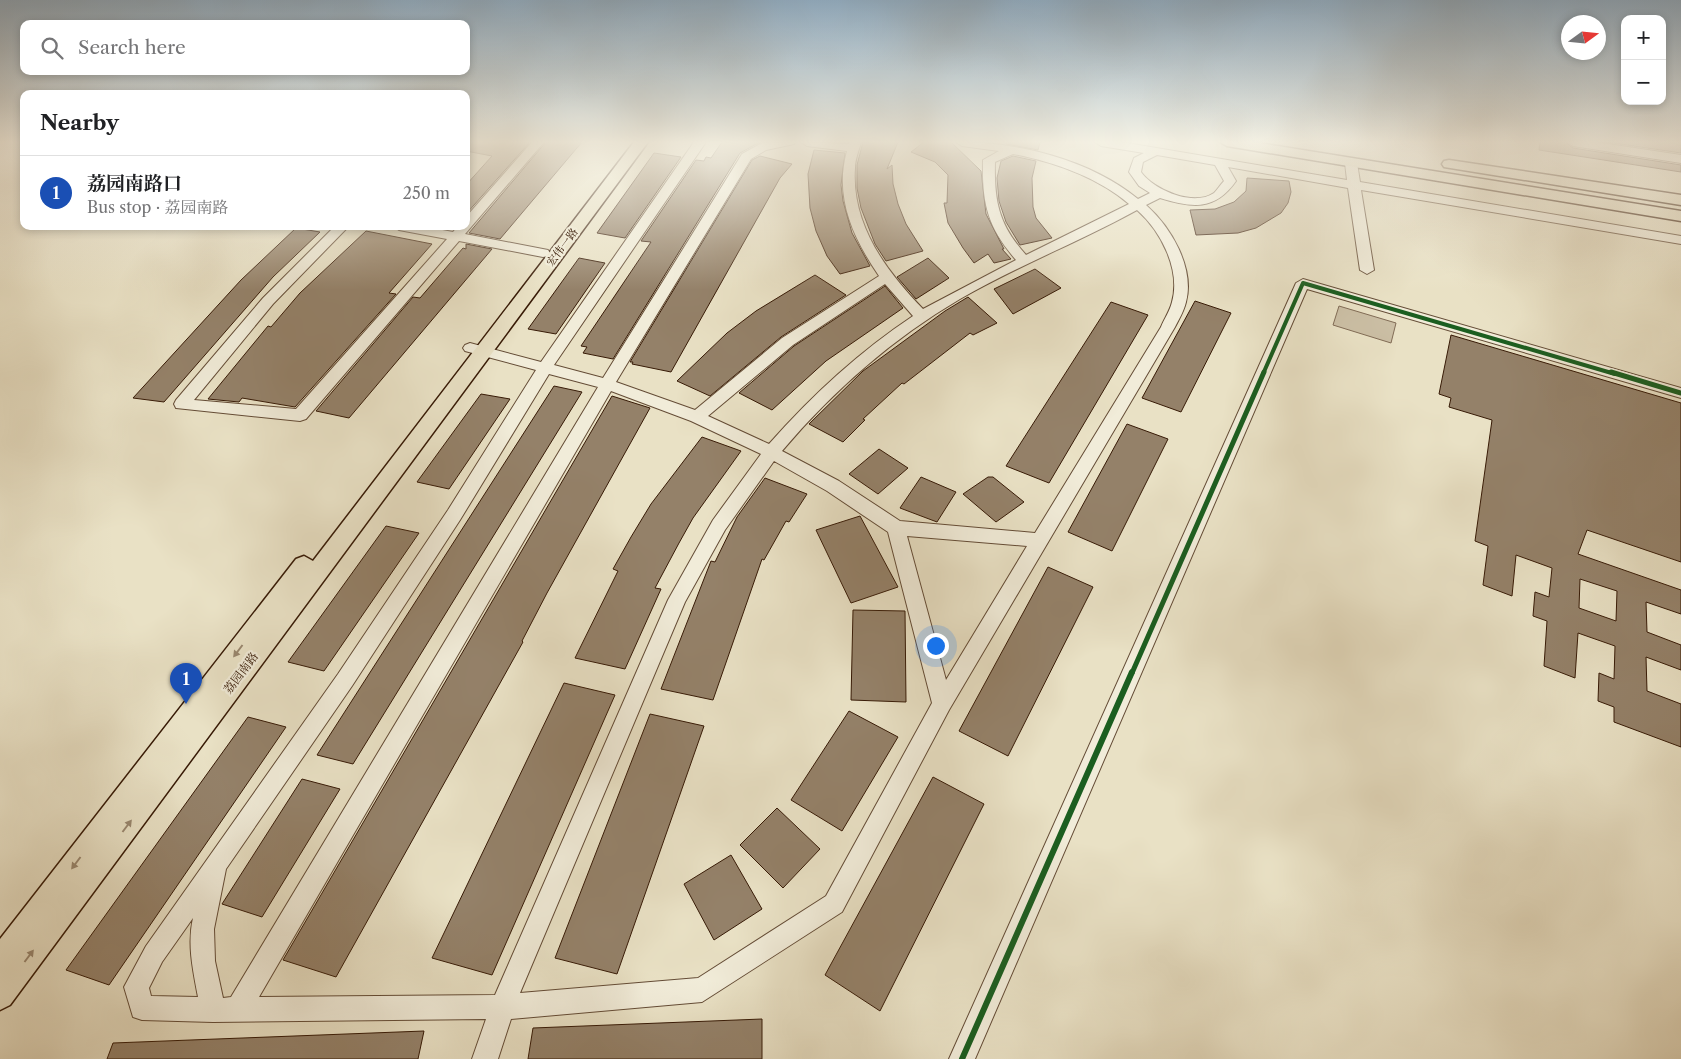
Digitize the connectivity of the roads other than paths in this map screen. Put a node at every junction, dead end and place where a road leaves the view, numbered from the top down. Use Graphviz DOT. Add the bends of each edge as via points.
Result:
graph roads {
  1 [pos="495,191"];
  2 [pos="590,191"];
  3 [pos="602,191"];
  4 [pos="666,191"];
  5 [pos="725,191"];
  6 [pos="849,191"];
  7 [pos="989,191"];
  8 [pos="1120,191"];
  9 [pos="1153,191"];
  10 [pos="1223,191"];
  11 [pos="1355,191"];
  12 [pos="1397,191"];
  13 [pos="1557,191"];
  14 [pos="1623,191"];
  15 [pos="1157,194"];
  16 [pos="1681,200"];
  17 [pos="1139,205"];
  18 [pos="1681,216"];
  19 [pos="470,220"];
  20 [pos="339,230"];
  21 [pos="461,230"];
  22 [pos="465,230"];
  23 [pos="1681,240"];
  24 [pos="543,253"];
  25 [pos="1024,261"];
  26 [pos="1367,270"];
  27 [pos="886,278"];
  28 [pos="921,316"];
  29 [pos="476,350"];
  30 [pos="546,366"];
  31 [pos="607,384"];
  32 [pos="1681,392"];
  33 [pos="697,417"];
  34 [pos="771,452"];
  35 [pos="896,528"];
  36 [pos="1041,540"];
  37 [pos="942,704"];
  38 [pos="217,864"];
  39 [pos="0,962"];
  40 [pos="0,995"];
  41 [pos="502,1007"];
  42 [pos="238,1009"];
  43 [pos="213,1010"];
  44 [pos="486,1059"];
  45 [pos="962,1059"];
  1 -- 19 [label="street"];
  2 -- 24 [label="main road, 宏伟一路"];
  3 -- 29 [label="main road, 宏伟一路"];
  4 -- 30 [label="street"];
  5 -- 31 [label="street"];
  6 -- 27 [label="street" via="852,209 870,254"];
  7 -- 25 [label="street" via="997,228"];
  8 -- 17 [label="street"];
  9 -- 15 [label="street"];
  10 -- 15 [label="street" via="1218,196 1190,201"];
  11 -- 26 [label="street"];
  12 -- 23 [label="street"];
  13 -- 18 [label="main road"];
  14 -- 16 [label="main road"];
  15 -- 17 [label="street"];
  17 -- 25 [label="street"];
  17 -- 36 [label="street" via="1160,226 1174,250 1181,276 1179,302 1168,327"];
  20 -- 21 [label="street" via="268,300 182,404 300,415"];
  22 -- 24 [label="street"];
  24 -- 29 [label="main road, 宏伟一路"];
  25 -- 28 [label="street"];
  27 -- 28 [label="street"];
  27 -- 33 [label="street" via="791,338"];
  28 -- 34 [label="street" via="844,376"];
  29 -- 30 [label="street"];
  29 -- 39 [label="main road, 荔园南路, one-way"];
  40 -- 29 [label="main road, 荔园南路, one-way"];
  30 -- 31 [label="street"];
  30 -- 38 [label="street" via="454,515 356,664"];
  31 -- 33 [label="street"];
  31 -- 42 [label="street"];
  32 -- 45 [label="street" via="1303,283"];
  33 -- 34 [label="street"];
  34 -- 35 [label="street" via="832,486"];
  34 -- 41 [label="street" via="722,519 677,599"];
  35 -- 36 [label="street"];
  35 -- 37 [label="street"];
  36 -- 37 [label="street"];
  37 -- 41 [label="street" via="834,904 702,990"];
  38 -- 43 [label="street" via="202,929 203,961"];
  38 -- 43 [label="street" via="154,954 136,987 142,1008"];
  41 -- 42 [label="street"];
  41 -- 44 [label="street"];
  42 -- 43 [label="street"];
}
